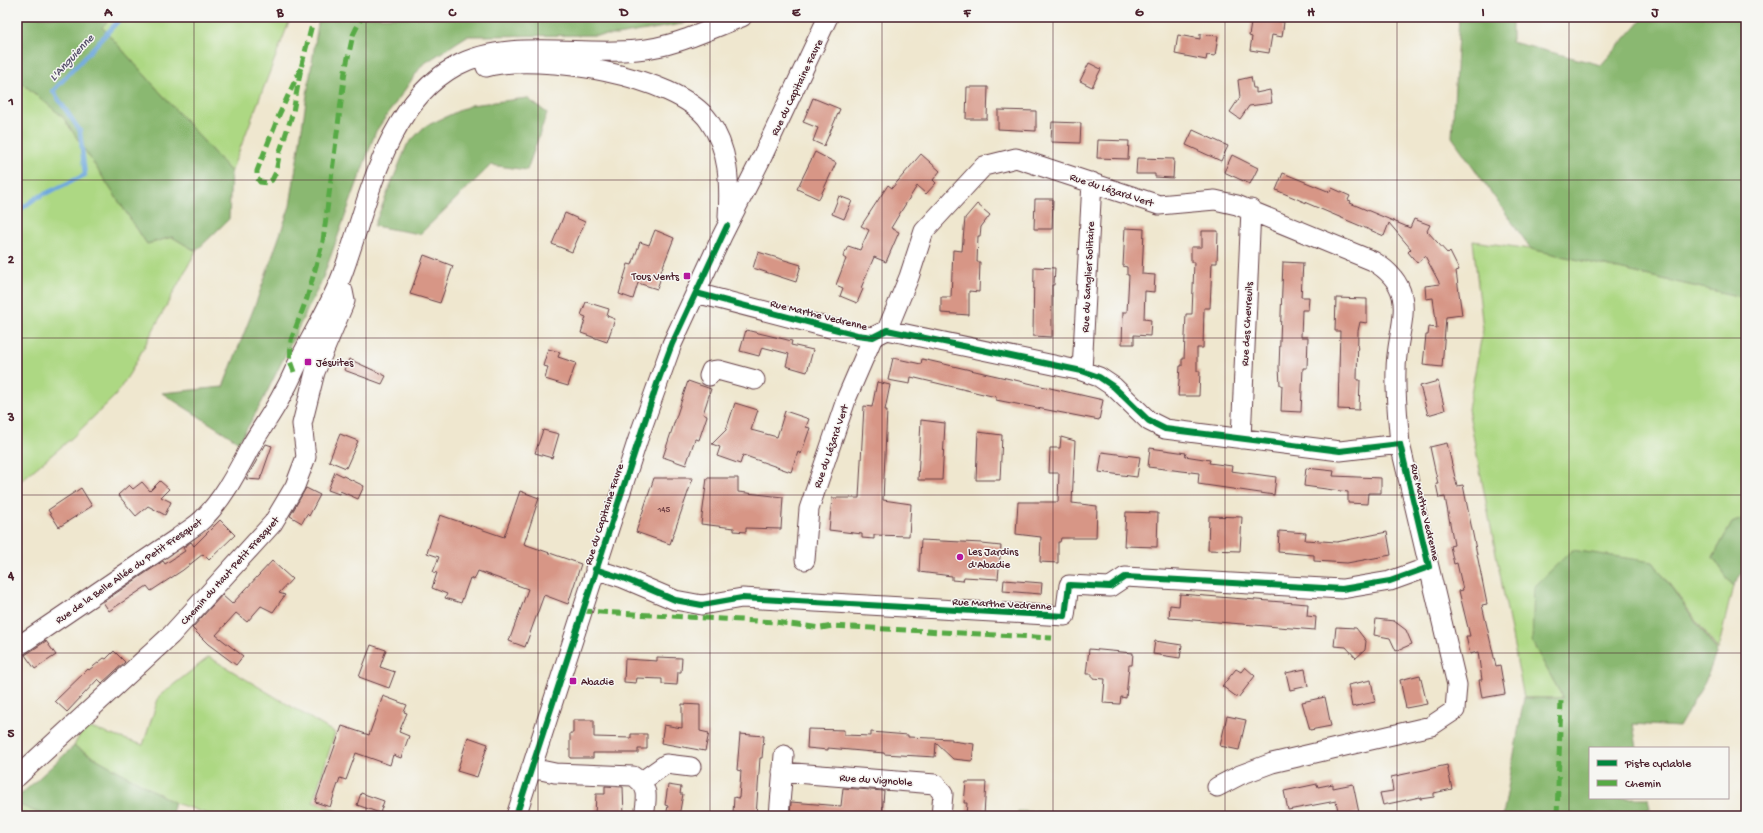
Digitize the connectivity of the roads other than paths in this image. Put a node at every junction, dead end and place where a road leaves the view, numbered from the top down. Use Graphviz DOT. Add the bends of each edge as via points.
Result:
graph roads {
  1 [pos="742,17"];
  2 [pos="815,17"];
  3 [pos="828,17"];
  4 [pos="727,21"];
  5 [pos="418,97"];
  6 [pos="762,157"];
  7 [pos="1092,182"];
  8 [pos="1251,209"];
  9 [pos="728,226"];
  10 [pos="337,287"];
  11 [pos="696,293"];
  12 [pos="880,334"];
  13 [pos="1082,371"];
  14 [pos="709,376"];
  15 [pos="755,380"];
  16 [pos="1241,439"];
  17 [pos="1400,444"];
  18 [pos="806,560"];
  19 [pos="1429,567"];
  20 [pos="595,569"];
  21 [pos="17,647"];
  22 [pos="691,767"];
  23 [pos="531,768"];
  24 [pos="17,777"];
  25 [pos="642,781"];
  26 [pos="1217,787"];
  27 [pos="516,816"];
  28 [pos="644,816"];
  29 [pos="779,816"];
  30 [pos="941,816"];
  1 -- 4 [label="street, Rue de la Belle Allée du Petit Fresquet"];
  2 -- 6 [label="street, Rue du Capitaine Favre"];
  3 -- 6 [label="street, Rue du Capitaine Favre"];
  4 -- 5 [label="street, Rue de la Belle Allée du Petit Fresquet" via="675,42 637,50 491,52 454,67 437,78"];
  5 -- 9 [label="street" via="476,70 506,64 584,68 639,79 694,106 709,120 720,140 728,172"];
  5 -- 10 [label="street, Rue de la Belle Allée du Petit Fresquet" via="385,150"];
  6 -- 9 [label="street, Rue du Capitaine Favre"];
  7 -- 8 [label="street, Rue du Lézard Vert" via="1158,205 1215,200"];
  7 -- 12 [label="street, Rue du Lézard Vert" via="1016,158 984,166 924,232 909,277"];
  7 -- 13 [label="street, Rue du Sanglier Solitaire"];
  8 -- 16 [label="street, Rue des Chevreuils"];
  8 -- 17 [label="street, Rue du Lézard Vert" via="1373,261 1386,269 1398,282 1404,316 1396,369"];
  9 -- 11 [label="street, Rue du Capitaine Favre"];
  10 -- 21 [label="street, Rue de la Belle Allée du Petit Fresquet" via="284,392 232,480 207,514 179,537"];
  10 -- 24 [label="street, Chemin du Haut Petit Fresquet" via="343,291 345,301 315,372 302,424 306,457 295,486 273,523 171,635"];
  11 -- 12 [label="street, Rue Marthe Vedrenne" via="857,335"];
  11 -- 20 [label="street, Rue du Capitaine Favre" via="657,384"];
  12 -- 13 [label="street, Rue Marthe Vedrenne"];
  12 -- 18 [label="street, Rue du Lézard Vert" via="847,397 809,509"];
  13 -- 16 [label="street, Rue Marthe Vedrenne" via="1099,377 1114,387 1149,421 1165,429"];
  14 -- 15 [label="street" via="711,371 718,370"];
  16 -- 17 [label="street, Rue Marthe Vedrenne" via="1340,451"];
  17 -- 19 [label="street, Rue Marthe Vedrenne"];
  19 -- 20 [label="street, Rue Marthe Vedrenne" via="1390,581 1342,589 1125,577 1110,587 1069,586 1065,616 742,598 702,605 675,600"];
  19 -- 26 [label="street" via="1457,685 1455,710 1432,726 1272,763"];
  20 -- 23 [label="street, Rue du Capitaine Favre"];
  22 -- 25 [label="street" via="666,764"];
  23 -- 25 [label="street" via="555,773 629,775"];
  23 -- 27 [label="street, Rue du Capitaine Favre"];
  25 -- 28 [label="street" via="646,788"];
  29 -- 30 [label="street, Rue du Vignoble" via="783,764 935,784 944,794"];
}
